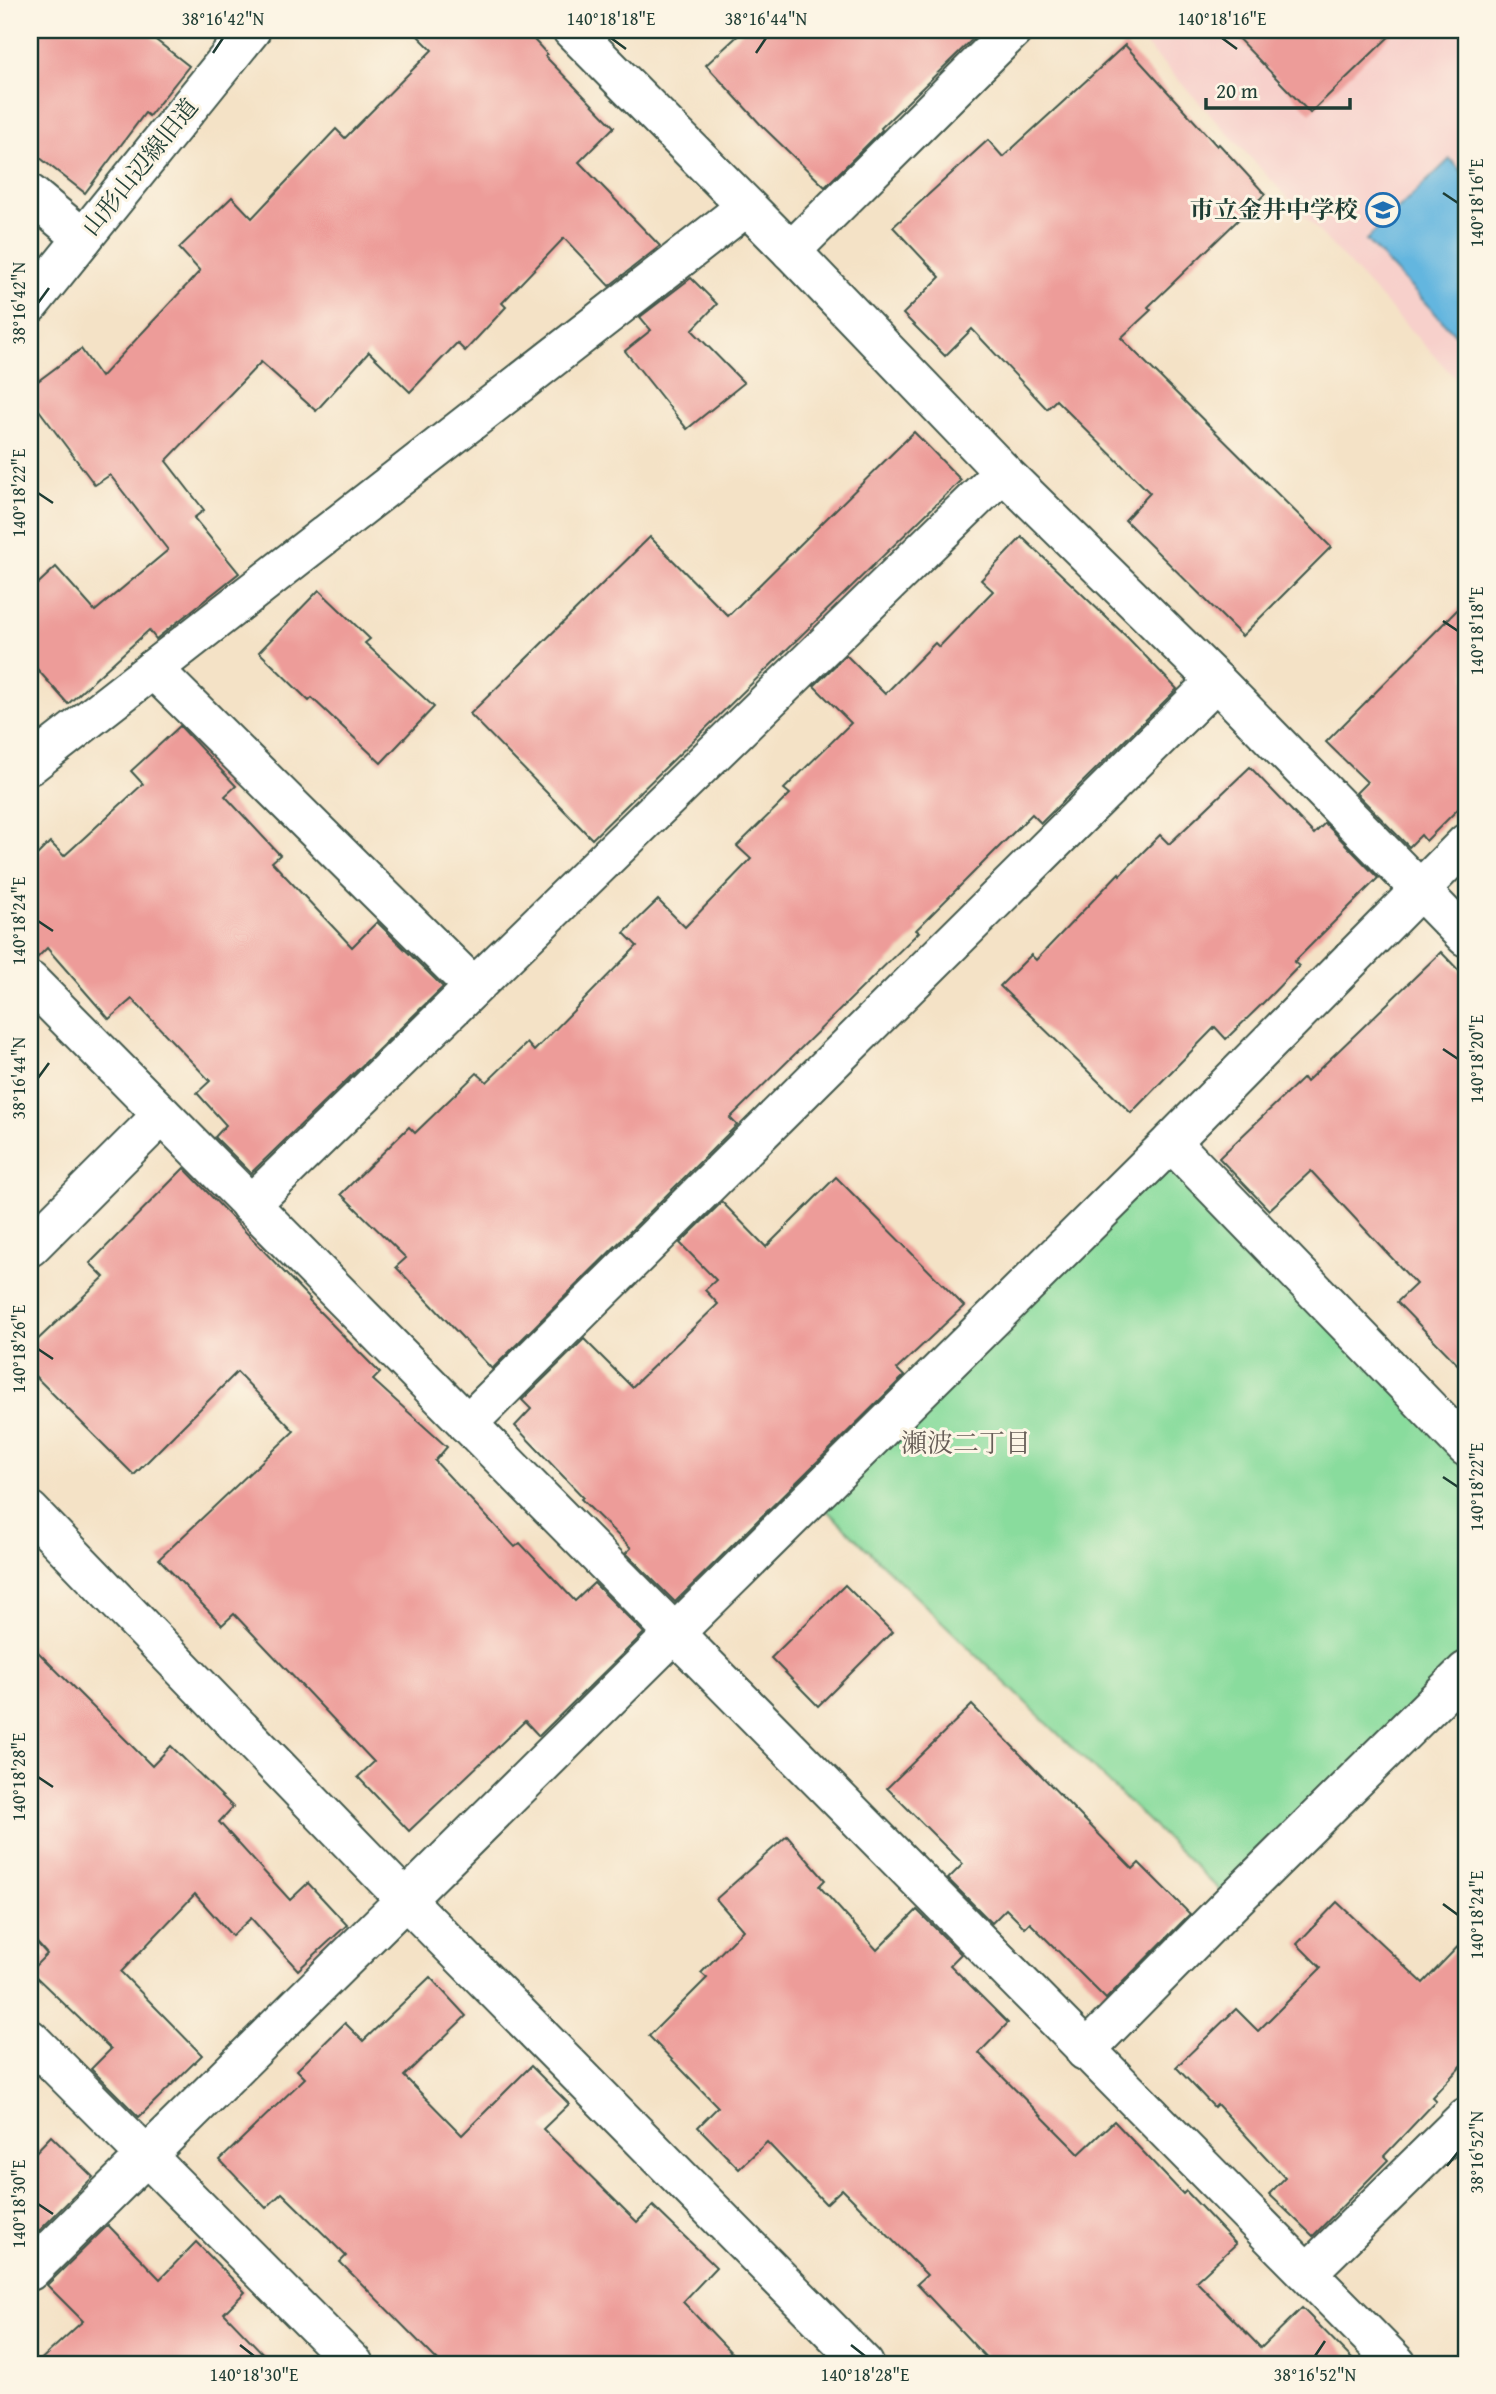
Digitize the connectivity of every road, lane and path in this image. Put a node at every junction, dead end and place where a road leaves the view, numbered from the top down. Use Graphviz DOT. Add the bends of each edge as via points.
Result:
graph roads {
  1 [pos="251,30"];
  2 [pos="572,30"];
  3 [pos="1013,30"];
  4 [pos="30,194"];
  5 [pos="746,207"];
  6 [pos="83,239"];
  7 [pos="791,251"];
  8 [pos="30,304"];
  9 [pos="1003,472"];
  10 [pos="153,669"];
  11 [pos="1216,681"];
  12 [pos="30,765"];
  13 [pos="1466,843"];
  14 [pos="1419,889"];
  15 [pos="1466,937"];
  16 [pos="30,982"];
  17 [pos="473,986"];
  18 [pos="162,1115"];
  19 [pos="1171,1142"];
  20 [pos="250,1205"];
  21 [pos="30,1247"];
  22 [pos="467,1423"];
  23 [pos="1466,1447"];
  24 [pos="30,1511"];
  25 [pos="673,1634"];
  26 [pos="1466,1671"];
  27 [pos="405,1899"];
  28 [pos="30,2039"];
  29 [pos="1086,2051"];
  30 [pos="1466,2117"];
  31 [pos="146,2155"];
  32 [pos="30,2271"];
  33 [pos="1308,2272"];
  34 [pos="354,2364"];
  35 [pos="864,2364"];
  36 [pos="1397,2364"];
  1 -- 6 [label="street, 山形山辺線旧道"];
  2 -- 5 [label="street"];
  3 -- 7 [label="street"];
  4 -- 6 [label="street"];
  5 -- 7 [label="street"];
  5 -- 10 [label="street"];
  6 -- 8 [label="street, 山形山辺線旧道"];
  7 -- 9 [label="street"];
  9 -- 11 [label="street"];
  9 -- 17 [label="street"];
  10 -- 12 [label="street"];
  10 -- 17 [label="street"];
  11 -- 14 [label="street"];
  11 -- 22 [label="street"];
  13 -- 14 [label="street"];
  14 -- 15 [label="street"];
  14 -- 19 [label="street"];
  16 -- 18 [label="street"];
  17 -- 20 [label="street"];
  18 -- 20 [label="street"];
  18 -- 21 [label="street"];
  19 -- 23 [label="street"];
  19 -- 25 [label="street"];
  20 -- 22 [label="street"];
  22 -- 25 [label="street"];
  24 -- 27 [label="street"];
  25 -- 27 [label="street"];
  25 -- 29 [label="street"];
  26 -- 29 [label="street"];
  27 -- 31 [label="street"];
  27 -- 35 [label="street"];
  28 -- 31 [label="street"];
  29 -- 33 [label="street"];
  30 -- 33 [label="street"];
  31 -- 32 [label="street"];
  31 -- 34 [label="street"];
  33 -- 36 [label="street"];
}
